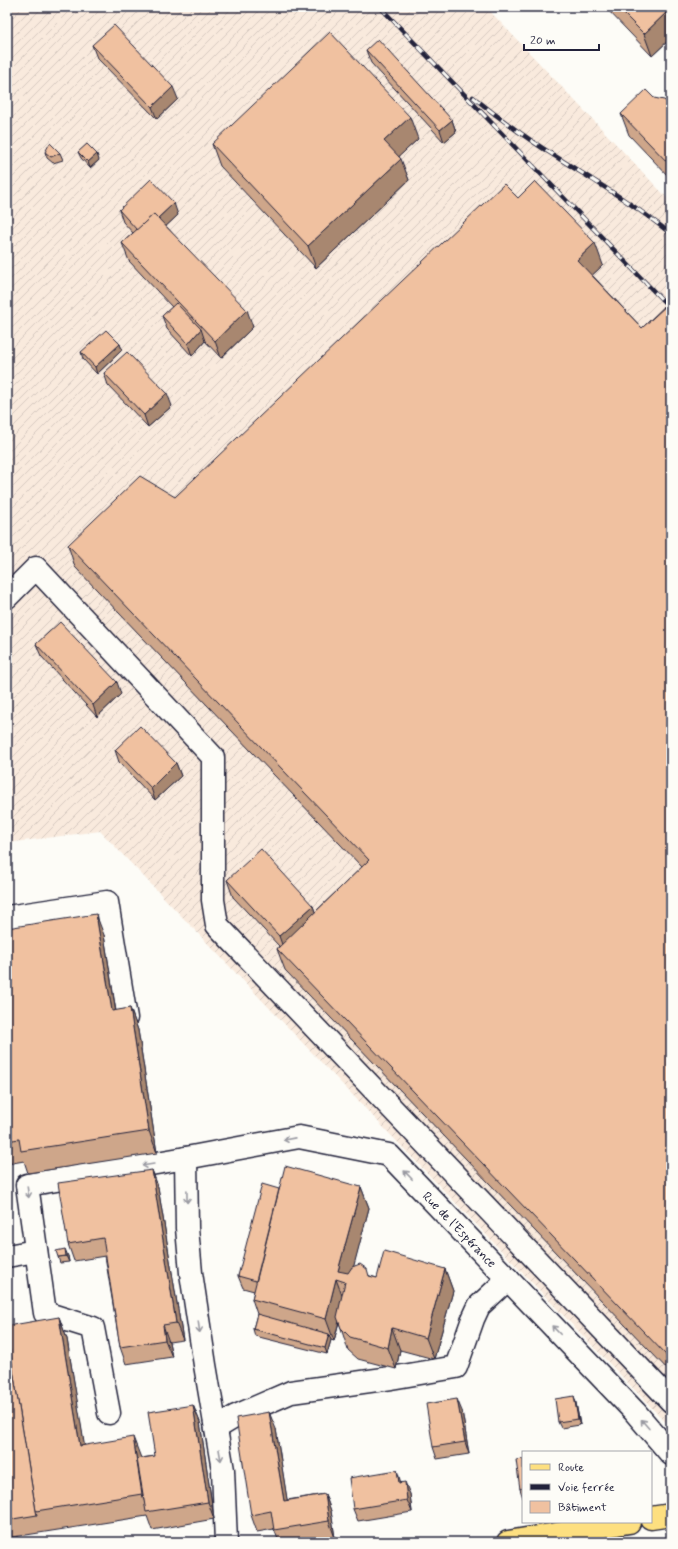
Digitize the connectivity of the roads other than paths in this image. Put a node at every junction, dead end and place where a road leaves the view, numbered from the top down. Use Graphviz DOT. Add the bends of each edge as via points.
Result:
graph roads {
  1 [pos="7,597"];
  2 [pos="7,917"];
  3 [pos="126,1018"];
  4 [pos="186,1158"];
  5 [pos="36,1251"];
  6 [pos="7,1256"];
  7 [pos="508,1279"];
  8 [pos="671,1401"];
  9 [pos="109,1413"];
  10 [pos="216,1428"];
  11 [pos="671,1454"];
  12 [pos="671,1515"];
  13 [pos="652,1518"];
  14 [pos="623,1523"];
  15 [pos="226,1542"];
  16 [pos="509,1542"];
  1 -- 8 [label="lane" via="36,568 214,757 213,900 217,925"];
  2 -- 3 [label="lane" via="107,902"];
  4 -- 5 [label="lane, Rue de l'Espérance, one-way" via="27,1184"];
  7 -- 4 [label="lane, Rue de l'Espérance, one-way" via="389,1155 299,1137"];
  4 -- 10 [label="lane, one-way" via="187,1228 191,1273"];
  5 -- 6 [label="lane"];
  5 -- 9 [label="lane" via="45,1313 93,1328"];
  7 -- 10 [label="lane" via="479,1306 456,1367 290,1392 236,1416"];
  11 -- 7 [label="lane, Rue de l'Espérance, one-way" via="635,1412"];
  10 -- 15 [label="lane, one-way" via="223,1470"];
  12 -- 13 [label="main road"];
  14 -- 16 [label="main road"];
}
